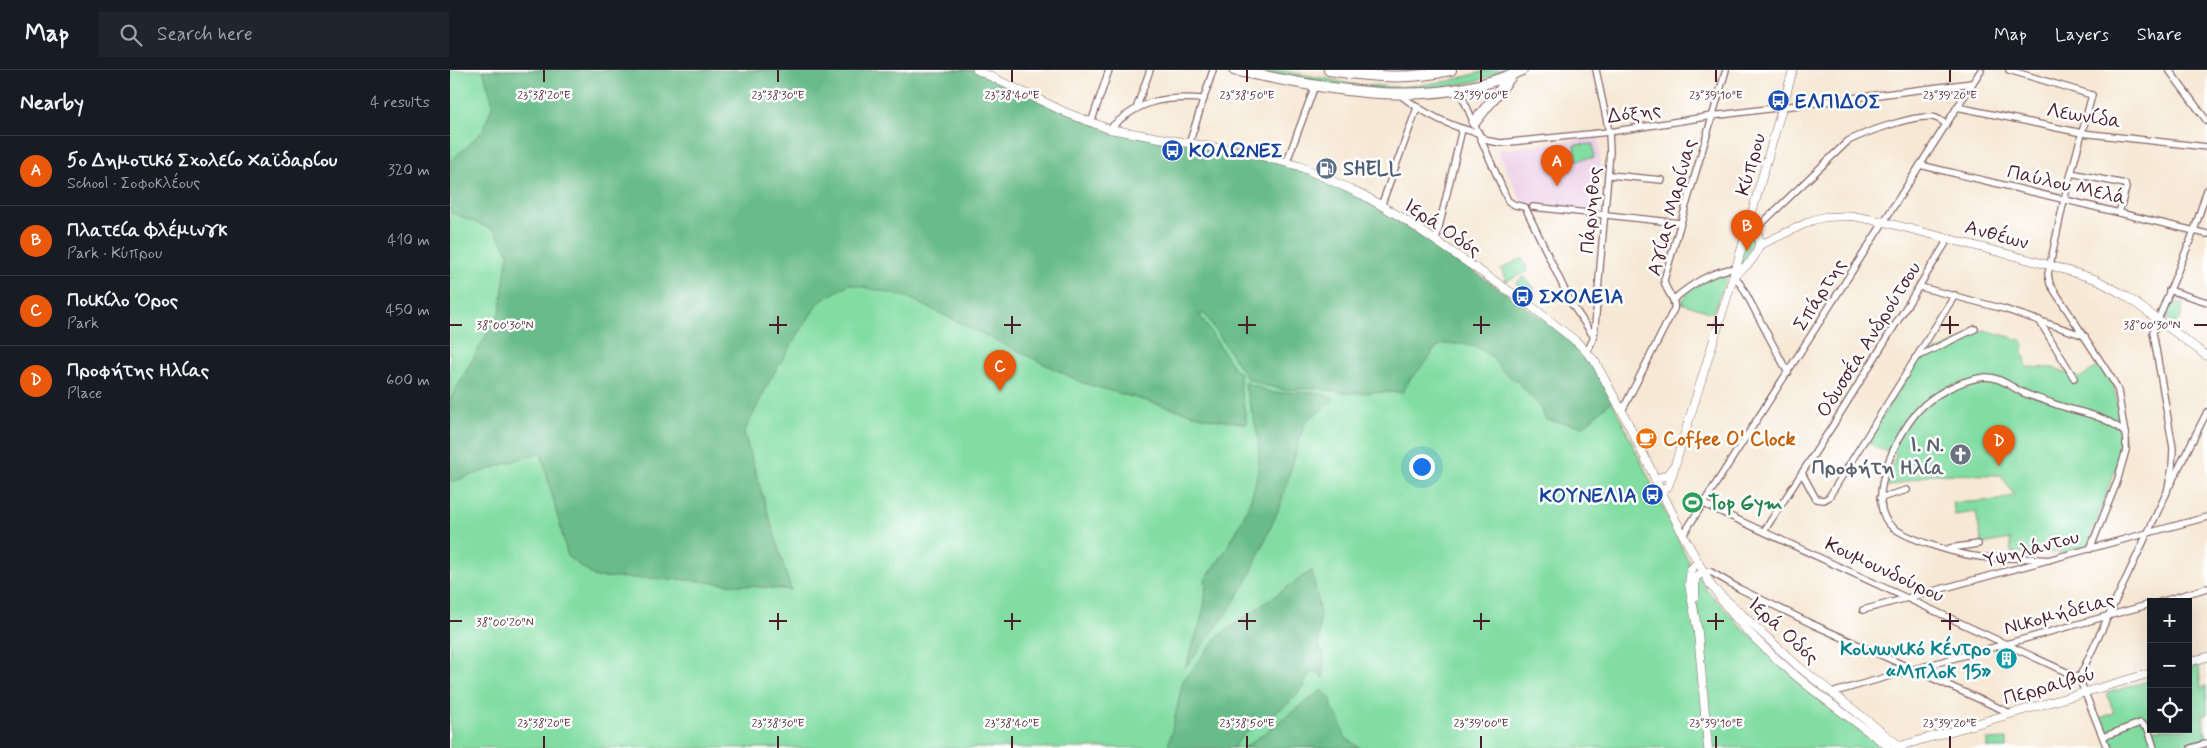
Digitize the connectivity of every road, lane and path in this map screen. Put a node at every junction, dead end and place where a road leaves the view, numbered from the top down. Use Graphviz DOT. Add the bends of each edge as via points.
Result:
graph roads {
  1 [pos="977,70"];
  2 [pos="1109,70"];
  3 [pos="1150,70"];
  4 [pos="1213,70"];
  5 [pos="1234,70"];
  6 [pos="1329,70"];
  7 [pos="1452,70"];
  8 [pos="1596,70"];
  9 [pos="1726,70"];
  10 [pos="1793,70"];
  11 [pos="1981,70"];
  12 [pos="2009,70"];
  13 [pos="2169,70"];
  14 [pos="1517,72"];
  15 [pos="1411,74"];
  16 [pos="1972,83"];
  17 [pos="1315,86"];
  18 [pos="1459,89"];
  19 [pos="1399,94"];
  20 [pos="1204,100"];
  21 [pos="1957,107"];
  22 [pos="1417,108"];
  23 [pos="1136,109"];
  24 [pos="1783,109"];
  25 [pos="1712,116"];
  26 [pos="2207,121"];
  27 [pos="1091,123"];
  28 [pos="1946,124"];
  29 [pos="1109,129"];
  30 [pos="1462,129"];
  31 [pos="1478,131"];
  32 [pos="1609,132"];
  33 [pos="2082,133"];
  34 [pos="1189,144"];
  35 [pos="2207,146"];
  36 [pos="1286,161"];
  37 [pos="1920,165"];
  38 [pos="2071,173"];
  39 [pos="1610,175"];
  40 [pos="1662,180"];
  41 [pos="2207,190"];
  42 [pos="2064,200"];
  43 [pos="1381,206"];
  44 [pos="1533,207"];
  45 [pos="2119,213"];
  46 [pos="1606,215"];
  47 [pos="1884,222"];
  48 [pos="1680,223"];
  49 [pos="1751,229"];
  50 [pos="2194,231"];
  51 [pos="2207,234"];
  52 [pos="1949,238"];
  53 [pos="1436,240"];
  54 [pos="1760,245"];
  55 [pos="2050,265"];
  56 [pos="1735,271"];
  57 [pos="1920,286"];
  58 [pos="2169,290"];
  59 [pos="1955,295"];
  60 [pos="1674,300"];
  61 [pos="2207,302"];
  62 [pos="2157,318"];
  63 [pos="2039,320"];
  64 [pos="1975,329"];
  65 [pos="2085,336"];
  66 [pos="1594,337"];
  67 [pos="1588,352"];
  68 [pos="2207,356"];
  69 [pos="1915,358"];
  70 [pos="1788,373"];
  71 [pos="2074,378"];
  72 [pos="1622,411"];
  73 [pos="2207,412"];
  74 [pos="2125,434"];
  75 [pos="1674,467"];
  76 [pos="1802,473"];
  77 [pos="1656,479"];
  78 [pos="1907,490"];
  79 [pos="1662,491"];
  80 [pos="2167,492"];
  81 [pos="1880,498"];
  82 [pos="1704,504"];
  83 [pos="2207,517"];
  84 [pos="1764,531"];
  85 [pos="2146,534"];
  86 [pos="1683,535"];
  87 [pos="1978,544"];
  88 [pos="1946,548"];
  89 [pos="2090,549"];
  90 [pos="2049,560"];
  91 [pos="1698,562"];
  92 [pos="1703,571"];
  93 [pos="2207,588"];
  94 [pos="1714,589"];
  95 [pos="1694,593"];
  96 [pos="1909,598"];
  97 [pos="2173,598"];
  98 [pos="2147,605"];
  99 [pos="1863,610"];
  100 [pos="2106,617"];
  101 [pos="1696,618"];
  102 [pos="2006,644"];
  103 [pos="2207,657"];
  104 [pos="2192,661"];
  105 [pos="1911,670"];
  106 [pos="2147,674"];
  107 [pos="2079,678"];
  108 [pos="2084,692"];
  109 [pos="1831,693"];
  110 [pos="2010,713"];
  111 [pos="2102,737"];
  112 [pos="2207,743"];
  113 [pos="1898,747"];
  114 [pos="1708,748"];
  115 [pos="2107,748"];
  116 [pos="2154,748"];
  117 [pos="2191,748"];
  1 -- 27 [label="street, Ιερά Οδός"];
  2 -- 27 [label="street"];
  3 -- 23 [label="street"];
  4 -- 20 [label="street"];
  5 -- 17 [label="highway"];
  6 -- 15 [label="highway" via="1378,77"];
  7 -- 15 [label="highway"];
  8 -- 32 [label="street, Πάρνηθος"];
  9 -- 25 [label="street, Αγίας Μαρίνας"];
  10 -- 24 [label="street, Κύπρου"];
  11 -- 16 [label="street, Σπάρτης"];
  12 -- 33 [label="street" via="2092,95"];
  13 -- 26 [label="street"];
  14 -- 18 [label="highway"];
  14 -- 31 [label="highway"];
  16 -- 21 [label="street, Σπάρτης"];
  16 -- 24 [label="street, Δόξης"];
  17 -- 19 [label="highway"];
  17 -- 36 [label="street"];
  18 -- 19 [label="highway"];
  18 -- 31 [label="street"];
  19 -- 22 [label="street, Δόξης"];
  20 -- 23 [label="street" via="1167,98"];
  20 -- 34 [label="street"];
  21 -- 28 [label="street, Σπάρτης"];
  21 -- 33 [label="street, Λεωνίδα"];
  22 -- 30 [label="street, Δόξης"];
  22 -- 43 [label="street"];
  23 -- 29 [label="street"];
  24 -- 25 [label="street, Δόξης"];
  24 -- 49 [label="street, Κύπρου"];
  25 -- 32 [label="street, Δόξης"];
  25 -- 48 [label="street, Αγίας Μαρίνας"];
  27 -- 29 [label="street, Ιερά Οδός"];
  28 -- 37 [label="street, Σπάρτης"];
  28 -- 49 [label="street" via="1937,118 1924,117 1867,132 1848,141"];
  29 -- 34 [label="street, Ιερά Οδός"];
  30 -- 31 [label="street, Δόξης"];
  30 -- 53 [label="street"];
  31 -- 32 [label="street, Δόξης" via="1489,141 1501,143"];
  31 -- 66 [label="street" via="1508,201 1525,206 1571,303"];
  32 -- 39 [label="street, Πάρνηθος"];
  33 -- 35 [label="street, Λεωνίδα"];
  33 -- 38 [label="street"];
  34 -- 36 [label="street, Ιερά Οδός"];
  36 -- 43 [label="street, Ιερά Οδός"];
  37 -- 42 [label="street, Παύλου Μελά"];
  37 -- 47 [label="street, Σπάρτης"];
  38 -- 42 [label="street"];
  38 -- 45 [label="street" via="2125,184"];
  39 -- 40 [label="street"];
  39 -- 46 [label="street, Πάρνηθος"];
  41 -- 50 [label="street"];
  42 -- 45 [label="street, Παύλου Μελά"];
  42 -- 55 [label="street"];
  43 -- 53 [label="street, Ιερά Οδός"];
  44 -- 46 [label="street"];
  45 -- 50 [label="street, Παύλου Μελά"];
  46 -- 48 [label="street"];
  46 -- 66 [label="street, Πάρνηθος"];
  47 -- 52 [label="street, Ανθέων"];
  47 -- 54 [label="street, Ανθέων" via="1853,216 1825,217"];
  47 -- 70 [label="street, Σπάρτης"];
  48 -- 60 [label="street, Αγίας Μαρίνας" via="1664,280"];
  49 -- 54 [label="street"];
  49 -- 56 [label="street, Κύπρου"];
  50 -- 51 [label="street, Παύλου Μελά"];
  50 -- 58 [label="street"];
  52 -- 55 [label="street, Ανθέων"];
  52 -- 57 [label="street, Οδυσσέα Ανδρούτσου"];
  53 -- 67 [label="street, Ιερά Οδός" via="1531,306"];
  54 -- 56 [label="street, Ανθέων" via="1752,259 1741,270"];
  55 -- 62 [label="street, Ανθέων" via="2108,285"];
  55 -- 65 [label="street" via="2050,284"];
  56 -- 60 [label="street" via="1726,269 1695,282"];
  56 -- 70 [label="street"];
  56 -- 75 [label="street, Κύπρου"];
  57 -- 59 [label="street"];
  57 -- 76 [label="street, Οδυσσέα Ανδρούτσου"];
  58 -- 61 [label="street"];
  58 -- 62 [label="street"];
  59 -- 63 [label="street"];
  59 -- 69 [label="street"];
  60 -- 72 [label="street, Αγίας Μαρίνας" via="1674,309"];
  62 -- 68 [label="street, Ανθέων"];
  62 -- 80 [label="street" via="2153,337 2173,448"];
  63 -- 65 [label="street"];
  63 -- 71 [label="street"];
  64 -- 69 [label="street"];
  65 -- 74 [label="street" via="2116,386"];
  66 -- 67 [label="street, Πάρνηθος"];
  67 -- 72 [label="street, Ιερά Οδός"];
  69 -- 76 [label="street" via="1829,497 1820,500 1812,496"];
  70 -- 82 [label="street, Σπάρτης"];
  72 -- 77 [label="street, Ιερά Οδός"];
  73 -- 80 [label="street"];
  74 -- 81 [label="street" via="2113,422 2102,417 2032,396 1998,379 1971,380 1935,397 1909,422 1896,444"];
  74 -- 89 [label="street" via="2122,466"];
  75 -- 77 [label="street" via="1667,475"];
  75 -- 79 [label="street, Κύπρου" via="1668,486"];
  76 -- 84 [label="street, Οδυσσέα Ανδρούτσου"];
  77 -- 79 [label="street, Ιερά Οδός"];
  78 -- 81 [label="street"];
  79 -- 86 [label="street, Ιερά Οδός"];
  80 -- 85 [label="street"];
  81 -- 88 [label="street" via="1885,517 1894,528"];
  82 -- 84 [label="street, Κουμουνδούρου"];
  82 -- 86 [label="street, Σπάρτης"];
  83 -- 85 [label="street, Υψηλάντου"];
  84 -- 96 [label="street, Κουμουνδούρου"];
  85 -- 89 [label="street, Υψηλάντου"];
  85 -- 100 [label="street"];
  86 -- 91 [label="street, Ιερά Οδός"];
  87 -- 88 [label="street"];
  88 -- 90 [label="street" via="1974,556"];
  89 -- 90 [label="street, Υψηλάντου"];
  90 -- 96 [label="street, Υψηλάντου"];
  91 -- 92 [label="street, Ιερά Οδός"];
  91 -- 101 [label="street" via="1692,566 1689,579 1690,600"];
  92 -- 94 [label="street, Ιερά Οδός"];
  92 -- 95 [label="street" via="1695,579"];
  92 -- 105 [label="street" via="1711,572 1740,589"];
  93 -- 97 [label="street"];
  94 -- 95 [label="street" via="1701,586"];
  94 -- 109 [label="street, Ιερά Οδός"];
  94 -- 113 [label="street, Ιερά Οδός" via="1722,603 1755,638 1802,682"];
  95 -- 101 [label="street"];
  96 -- 99 [label="street, Υψηλάντου"];
  96 -- 102 [label="street, Κουμουνδούρου"];
  98 -- 100 [label="street, Νικομήδειας"];
  100 -- 102 [label="street, Νικομήδειας"];
  100 -- 107 [label="street"];
  101 -- 114 [label="street"];
  102 -- 105 [label="street, Νικομήδειας"];
  102 -- 107 [label="street, Κουμουνδούρου"];
  103 -- 104 [label="street"];
  105 -- 109 [label="street, Νικομήδειας"];
  105 -- 110 [label="street"];
  106 -- 108 [label="street, Περραιβού"];
  107 -- 108 [label="street"];
  108 -- 110 [label="street, Περραιβού"];
  108 -- 111 [label="street"];
  109 -- 113 [label="street, Ιερά Οδός"];
  110 -- 113 [label="street, Περραιβού"];
  111 -- 115 [label="street"];
  111 -- 116 [label="street" via="2140,723 2148,729"];
  112 -- 117 [label="street"];
}
